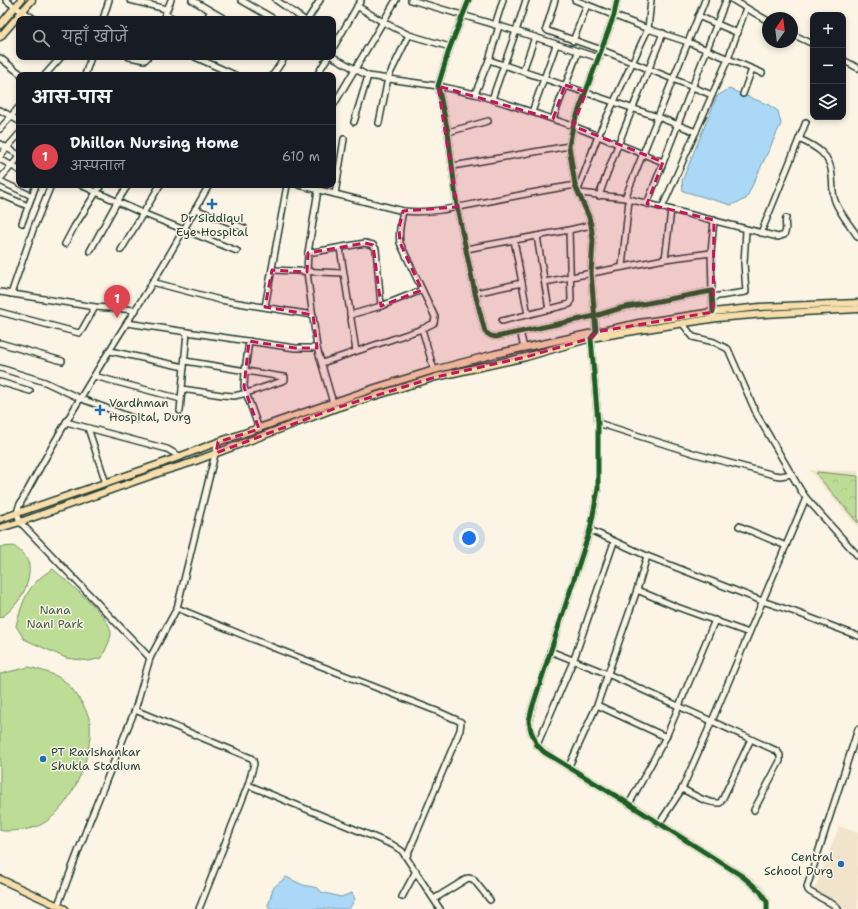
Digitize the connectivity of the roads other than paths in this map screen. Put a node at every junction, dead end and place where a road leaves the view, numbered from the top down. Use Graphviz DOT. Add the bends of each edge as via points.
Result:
graph roads {
  1 [pos="6,0"];
  2 [pos="21,0"];
  3 [pos="32,0"];
  4 [pos="109,0"];
  5 [pos="130,0"];
  6 [pos="171,0"];
  7 [pos="192,0"];
  8 [pos="242,0"];
  9 [pos="276,0"];
  10 [pos="320,0"];
  11 [pos="361,0"];
  12 [pos="396,0"];
  13 [pos="411,0"];
  14 [pos="468,0"];
  15 [pos="503,0"];
  16 [pos="526,0"];
  17 [pos="556,0"];
  18 [pos="575,0"];
  19 [pos="617,0"];
  20 [pos="651,0"];
  21 [pos="705,0"];
  22 [pos="726,0"];
  23 [pos="733,0"];
  24 [pos="587,5"];
  25 [pos="357,6"];
  26 [pos="14,7"];
  27 [pos="746,8"];
  28 [pos="23,11"];
  29 [pos="211,11"];
  30 [pos="165,14"];
  31 [pos="614,15"];
  32 [pos="18,16"];
  33 [pos="30,16"];
  34 [pos="103,16"];
  35 [pos="208,16"];
  36 [pos="220,16"];
  37 [pos="269,16"];
  38 [pos="299,16"];
  39 [pos="310,16"];
  40 [pos="463,16"];
  41 [pos="698,16"];
  42 [pos="762,17"];
  43 [pos="16,19"];
  44 [pos="383,22"];
  45 [pos="716,24"];
  46 [pos="0,25"];
  47 [pos="497,25"];
  48 [pos="648,29"];
  49 [pos="516,31"];
  50 [pos="663,33"];
  51 [pos="738,33"];
  52 [pos="409,35"];
  53 [pos="0,36"];
  54 [pos="535,37"];
  55 [pos="798,37"];
  56 [pos="573,40"];
  57 [pos="688,42"];
  58 [pos="336,43"];
  59 [pos="810,43"];
  60 [pos="556,45"];
  61 [pos="450,47"];
  62 [pos="602,50"];
  63 [pos="706,50"];
  64 [pos="578,52"];
  65 [pos="0,58"];
  66 [pos="598,58"];
  67 [pos="336,59"];
  68 [pos="728,59"];
  69 [pos="59,60"];
  70 [pos="89,60"];
  71 [pos="202,60"];
  72 [pos="283,60"];
  73 [pos="326,60"];
  74 [pos="489,60"];
  75 [pos="846,62"];
  76 [pos="632,64"];
  77 [pos="504,65"];
  78 [pos="858,68"];
  79 [pos="649,69"];
  80 [pos="752,69"];
  81 [pos="354,70"];
  82 [pos="523,71"];
  83 [pos="18,72"];
  84 [pos="48,72"];
  85 [pos="86,72"];
  86 [pos="228,72"];
  87 [pos="275,72"];
  88 [pos="319,72"];
  89 [pos="762,73"];
  90 [pos="368,76"];
  91 [pos="388,78"];
  92 [pos="544,78"];
  93 [pos="673,79"];
  94 [pos="566,85"];
  95 [pos="438,86"];
  96 [pos="692,87"];
  97 [pos="586,92"];
  98 [pos="475,94"];
  99 [pos="743,94"];
  100 [pos="712,95"];
  101 [pos="492,99"];
  102 [pos="336,101"];
  103 [pos="614,102"];
  104 [pos="634,108"];
  105 [pos="0,110"];
  106 [pos="16,111"];
  107 [pos="532,112"];
  108 [pos="11,117"];
  109 [pos="658,117"];
  110 [pos="553,119"];
  111 [pos="16,120"];
  112 [pos="488,121"];
  113 [pos="354,122"];
  114 [pos="806,122"];
  115 [pos="379,124"];
  116 [pos="678,124"];
  117 [pos="573,126"];
  118 [pos="0,129"];
  119 [pos="448,132"];
  120 [pos="696,132"];
  121 [pos="598,136"];
  122 [pos="16,138"];
  123 [pos="344,139"];
  124 [pos="799,139"];
  125 [pos="0,144"];
  126 [pos="618,144"];
  127 [pos="569,146"];
  128 [pos="7,148"];
  129 [pos="16,154"];
  130 [pos="643,154"];
  131 [pos="0,156"];
  132 [pos="0,159"];
  133 [pos="16,160"];
  134 [pos="663,162"];
  135 [pos="12,166"];
  136 [pos="453,166"];
  137 [pos="16,168"];
  138 [pos="0,180"];
  139 [pos="575,184"];
  140 [pos="35,188"];
  141 [pos="50,188"];
  142 [pos="88,188"];
  143 [pos="99,188"];
  144 [pos="126,188"];
  145 [pos="158,188"];
  146 [pos="207,188"];
  147 [pos="286,188"];
  148 [pos="314,188"];
  149 [pos="336,188"];
  150 [pos="336,188"];
  151 [pos="318,190"];
  152 [pos="96,192"];
  153 [pos="579,192"];
  154 [pos="0,194"];
  155 [pos="335,194"];
  156 [pos="32,196"];
  157 [pos="599,196"];
  158 [pos="627,199"];
  159 [pos="117,202"];
  160 [pos="647,204"];
  161 [pos="28,206"];
  162 [pos="457,207"];
  163 [pos="662,208"];
  164 [pos="195,209"];
  165 [pos="671,210"];
  166 [pos="405,211"];
  167 [pos="142,213"];
  168 [pos="786,218"];
  169 [pos="714,220"];
  170 [pos="22,223"];
  171 [pos="591,225"];
  172 [pos="244,228"];
  173 [pos="183,230"];
  174 [pos="569,230"];
  175 [pos="746,230"];
  176 [pos="761,233"];
  177 [pos="538,236"];
  178 [pos="858,237"];
  179 [pos="514,240"];
  180 [pos="66,244"];
  181 [pos="340,248"];
  182 [pos="466,249"];
  183 [pos="121,250"];
  184 [pos="90,251"];
  185 [pos="237,251"];
  186 [pos="308,253"];
  187 [pos="712,253"];
  188 [pos="665,259"];
  189 [pos="622,267"];
  190 [pos="272,270"];
  191 [pos="307,272"];
  192 [pos="343,272"];
  193 [pos="591,273"];
  194 [pos="570,277"];
  195 [pos="152,282"];
  196 [pos="545,282"];
  197 [pos="522,283"];
  198 [pos="422,290"];
  199 [pos="712,291"];
  200 [pos="0,292"];
  201 [pos="475,293"];
  202 [pos="11,294"];
  203 [pos="712,297"];
  204 [pos="858,303"];
  205 [pos="381,306"];
  206 [pos="95,307"];
  207 [pos="265,307"];
  208 [pos="858,309"];
  209 [pos="136,310"];
  210 [pos="549,310"];
  211 [pos="0,312"];
  212 [pos="713,312"];
  213 [pos="313,315"];
  214 [pos="350,315"];
  215 [pos="528,315"];
  216 [pos="595,316"];
  217 [pos="502,321"];
  218 [pos="127,323"];
  219 [pos="682,323"];
  220 [pos="422,329"];
  221 [pos="187,332"];
  222 [pos="596,332"];
  223 [pos="521,336"];
  224 [pos="591,338"];
  225 [pos="249,341"];
  226 [pos="0,342"];
  227 [pos="317,348"];
  228 [pos="524,348"];
  229 [pos="110,351"];
  230 [pos="356,351"];
  231 [pos="62,360"];
  232 [pos="184,361"];
  233 [pos="322,363"];
  234 [pos="184,367"];
  235 [pos="0,368"];
  236 [pos="434,370"];
  237 [pos="245,371"];
  238 [pos="94,376"];
  239 [pos="0,382"];
  240 [pos="182,389"];
  241 [pos="30,391"];
  242 [pos="247,393"];
  243 [pos="79,398"];
  244 [pos="181,398"];
  245 [pos="333,403"];
  246 [pos="180,411"];
  247 [pos="136,419"];
  248 [pos="66,422"];
  249 [pos="598,423"];
  250 [pos="88,428"];
  251 [pos="259,429"];
  252 [pos="218,442"];
  253 [pos="216,454"];
  254 [pos="181,457"];
  255 [pos="792,474"];
  256 [pos="106,483"];
  257 [pos="806,498"];
  258 [pos="17,513"];
  259 [pos="0,519"];
  260 [pos="20,522"];
  261 [pos="740,526"];
  262 [pos="0,528"];
  263 [pos="590,530"];
  264 [pos="614,542"];
  265 [pos="786,546"];
  266 [pos="647,556"];
  267 [pos="858,556"];
  268 [pos="637,590"];
  269 [pos="762,601"];
  270 [pos="177,608"];
  271 [pos="715,620"];
  272 [pos="749,633"];
  273 [pos="858,636"];
  274 [pos="550,651"];
  275 [pos="150,658"];
  276 [pos="574,659"];
  277 [pos="608,674"];
  278 [pos="597,705"];
  279 [pos="679,707"];
  280 [pos="135,710"];
  281 [pos="712,721"];
  282 [pos="858,729"];
  283 [pos="666,737"];
  284 [pos="751,739"];
  285 [pos="537,745"];
  286 [pos="568,766"];
  287 [pos="248,785"];
  288 [pos="682,789"];
  289 [pos="629,804"];
  290 [pos="754,810"];
  291 [pos="659,824"];
  292 [pos="407,856"];
  293 [pos="416,871"];
  294 [pos="0,879"];
  295 [pos="402,897"];
  296 [pos="434,899"];
  297 [pos="490,900"];
  298 [pos="62,908"];
  299 [pos="199,909"];
  300 [pos="440,909"];
  301 [pos="767,909"];
  302 [pos="838,909"];
  1 -- 26 [label="street"];
  2 -- 26 [label="main road"];
  3 -- 28 [label="main road"];
  4 -- 34 [label="street"];
  5 -- 30 [label="street"];
  6 -- 30 [label="street"];
  7 -- 29 [label="street"];
  8 -- 37 [label="street"];
  9 -- 38 [label="street"];
  10 -- 39 [label="street"];
  11 -- 25 [label="street"];
  12 -- 44 [label="street"];
  13 -- 40 [label="street"];
  14 -- 40 [label="street"];
  15 -- 47 [label="street"];
  16 -- 49 [label="street"];
  17 -- 56 [label="street" via="547,30"];
  18 -- 24 [label="street"];
  19 -- 31 [label="street"];
  20 -- 48 [label="street"];
  21 -- 41 [label="street"];
  22 -- 45 [label="street"];
  23 -- 27 [label="street"];
  24 -- 31 [label="street"];
  24 -- 56 [label="street"];
  25 -- 44 [label="street"];
  25 -- 58 [label="street"];
  26 -- 28 [label="street"];
  26 -- 46 [label="main road"];
  27 -- 42 [label="street"];
  27 -- 51 [label="street"];
  28 -- 32 [label="main road"];
  28 -- 33 [label="street"];
  29 -- 35 [label="street"];
  29 -- 36 [label="street"];
  31 -- 48 [label="street"];
  31 -- 62 [label="street"];
  40 -- 47 [label="street"];
  40 -- 61 [label="street"];
  41 -- 45 [label="street"];
  41 -- 57 [label="street"];
  43 -- 53 [label="main road"];
  44 -- 52 [label="street"];
  44 -- 81 [label="street"];
  45 -- 51 [label="street"];
  45 -- 63 [label="street"];
  47 -- 49 [label="street"];
  47 -- 74 [label="street"];
  48 -- 50 [label="street"];
  48 -- 76 [label="street"];
  49 -- 54 [label="street"];
  49 -- 77 [label="street"];
  50 -- 57 [label="street"];
  50 -- 79 [label="street"];
  51 -- 68 [label="street"];
  52 -- 61 [label="street"];
  52 -- 91 [label="street"];
  54 -- 60 [label="street"];
  54 -- 82 [label="street"];
  55 -- 59 [label="street"];
  56 -- 62 [label="street"];
  57 -- 63 [label="street"];
  57 -- 93 [label="street"];
  60 -- 64 [label="street"];
  60 -- 92 [label="street"];
  61 -- 95 [label="street"];
  62 -- 66 [label="street"];
  62 -- 76 [label="street"];
  63 -- 68 [label="street"];
  63 -- 96 [label="street"];
  64 -- 66 [label="street"];
  64 -- 94 [label="street"];
  65 -- 83 [label="street"];
  66 -- 97 [label="street"];
  67 -- 81 [label="street"];
  68 -- 80 [label="street"];
  68 -- 100 [label="street"];
  69 -- 84 [label="street"];
  70 -- 85 [label="street"];
  71 -- 86 [label="street"];
  72 -- 87 [label="street"];
  73 -- 88 [label="street"];
  74 -- 77 [label="street"];
  74 -- 98 [label="street"];
  75 -- 78 [label="street"];
  76 -- 79 [label="street"];
  76 -- 103 [label="street"];
  77 -- 82 [label="street"];
  77 -- 101 [label="street"];
  79 -- 93 [label="street"];
  79 -- 104 [label="street"];
  80 -- 89 [label="street"];
  80 -- 99 [label="street"];
  81 -- 90 [label="street"];
  81 -- 102 [label="street"];
  82 -- 92 [label="street"];
  90 -- 91 [label="street"];
  90 -- 113 [label="street"];
  91 -- 95 [label="street"];
  91 -- 115 [label="street"];
  92 -- 94 [label="street"];
  92 -- 107 [label="street"];
  93 -- 96 [label="street"];
  93 -- 109 [label="street"];
  94 -- 97 [label="street"];
  94 -- 110 [label="street"];
  95 -- 98 [label="street"];
  95 -- 119 [label="street"];
  96 -- 100 [label="street"];
  96 -- 116 [label="street"];
  97 -- 103 [label="street"];
  97 -- 117 [label="street"];
  98 -- 101 [label="street"];
  100 -- 120 [label="street"];
  101 -- 107 [label="street"];
  103 -- 104 [label="street"];
  103 -- 121 [label="street"];
  104 -- 109 [label="street"];
  104 -- 126 [label="street"];
  105 -- 108 [label="street"];
  106 -- 108 [label="street"];
  107 -- 110 [label="street"];
  108 -- 111 [label="street"];
  108 -- 118 [label="street"];
  109 -- 116 [label="street"];
  109 -- 130 [label="street"];
  110 -- 117 [label="street"];
  112 -- 119 [label="street"];
  114 -- 124 [label="street"];
  116 -- 120 [label="street"];
  116 -- 134 [label="street"];
  117 -- 121 [label="street"];
  117 -- 127 [label="street"];
  119 -- 136 [label="street"];
  120 -- 163 [label="street"];
  121 -- 126 [label="street"];
  121 -- 153 [label="street"];
  122 -- 128 [label="street"];
  123 -- 149 [label="street"];
  124 -- 176 [label="street"];
  124 -- 178 [label="street" via="820,150 824,155 830,165 835,201"];
  125 -- 128 [label="street"];
  126 -- 130 [label="street"];
  126 -- 157 [label="street"];
  127 -- 136 [label="street"];
  127 -- 139 [label="street"];
  128 -- 129 [label="street"];
  128 -- 131 [label="street"];
  130 -- 134 [label="street"];
  130 -- 158 [label="street"];
  132 -- 135 [label="street"];
  133 -- 135 [label="street"];
  134 -- 160 [label="street"];
  135 -- 137 [label="street"];
  135 -- 138 [label="street"];
  136 -- 162 [label="street"];
  138 -- 156 [label="street"];
  139 -- 153 [label="street"];
  139 -- 162 [label="street"];
  140 -- 156 [label="street"];
  141 -- 202 [label="street"];
  142 -- 152 [label="street"];
  143 -- 152 [label="street"];
  144 -- 159 [label="street"];
  145 -- 167 [label="street"];
  146 -- 164 [label="street"];
  147 -- 190 [label="street"];
  148 -- 151 [label="street"];
  150 -- 155 [label="street"];
  151 -- 155 [label="street"];
  151 -- 186 [label="street"];
  152 -- 159 [label="street"];
  152 -- 180 [label="street"];
  153 -- 157 [label="street"];
  153 -- 171 [label="street"];
  154 -- 161 [label="street"];
  155 -- 166 [label="street"];
  156 -- 161 [label="street"];
  157 -- 158 [label="street"];
  158 -- 160 [label="street"];
  158 -- 189 [label="street"];
  159 -- 167 [label="street"];
  159 -- 184 [label="street"];
  160 -- 163 [label="street"];
  161 -- 170 [label="street"];
  162 -- 166 [label="street"];
  162 -- 182 [label="street"];
  163 -- 165 [label="street"];
  164 -- 172 [label="street"];
  164 -- 173 [label="street"];
  165 -- 169 [label="street"];
  165 -- 188 [label="street"];
  166 -- 198 [label="street" via="399,228 400,243"];
  167 -- 173 [label="street"];
  167 -- 183 [label="street"];
  168 -- 176 [label="street" via="787,228 784,236"];
  169 -- 175 [label="street"];
  169 -- 187 [label="street"];
  171 -- 174 [label="street"];
  171 -- 193 [label="street"];
  173 -- 185 [label="street"];
  173 -- 195 [label="street"];
  174 -- 177 [label="street"];
  174 -- 194 [label="street"];
  175 -- 176 [label="street"];
  175 -- 203 [label="street" via="746,292"];
  177 -- 179 [label="street"];
  177 -- 196 [label="street"];
  179 -- 182 [label="street"];
  179 -- 197 [label="street"];
  181 -- 186 [label="street"];
  181 -- 192 [label="street"];
  181 -- 205 [label="street" via="365,243 376,249"];
  182 -- 201 [label="street"];
  186 -- 191 [label="street"];
  187 -- 188 [label="street"];
  187 -- 199 [label="street"];
  188 -- 189 [label="street"];
  189 -- 193 [label="street"];
  190 -- 191 [label="street"];
  190 -- 207 [label="street"];
  191 -- 192 [label="street"];
  191 -- 213 [label="street"];
  192 -- 214 [label="street"];
  193 -- 194 [label="street"];
  193 -- 216 [label="street"];
  194 -- 196 [label="street"];
  194 -- 210 [label="street" via="570,304"];
  195 -- 207 [label="street" via="220,300"];
  195 -- 209 [label="street"];
  196 -- 210 [label="street"];
  197 -- 201 [label="street"];
  197 -- 215 [label="street"];
  198 -- 205 [label="street"];
  198 -- 220 [label="street" via="435,320 432,325"];
  199 -- 203 [label="street"];
  199 -- 216 [label="street" via="621,308"];
  200 -- 202 [label="street"];
  201 -- 223 [label="street" via="485,332 496,337"];
  202 -- 206 [label="street"];
  203 -- 212 [label="street"];
  204 -- 212 [label="main road" via="760,307"];
  205 -- 214 [label="street"];
  206 -- 209 [label="street"];
  206 -- 211 [label="street" via="79,333"];
  207 -- 213 [label="street"];
  208 -- 219 [label="main road" via="765,314"];
  209 -- 218 [label="street"];
  210 -- 215 [label="street"];
  212 -- 222 [label="main road"];
  213 -- 227 [label="street"];
  214 -- 230 [label="street"];
  215 -- 217 [label="street"];
  216 -- 222 [label="street"];
  216 -- 223 [label="street"];
  218 -- 221 [label="street"];
  218 -- 229 [label="street"];
  219 -- 224 [label="main road"];
  219 -- 255 [label="street" via="693,337 714,342 728,349 757,415"];
  220 -- 230 [label="street"];
  220 -- 236 [label="street"];
  221 -- 225 [label="street"];
  221 -- 232 [label="street"];
  222 -- 224 [label="street"];
  222 -- 228 [label="main road"];
  223 -- 228 [label="street"];
  224 -- 249 [label="street"];
  224 -- 253 [label="main road" via="526,357 436,377 336,408"];
  225 -- 227 [label="street" via="295,348"];
  225 -- 237 [label="street"];
  226 -- 231 [label="street"];
  227 -- 233 [label="street"];
  228 -- 236 [label="main road"];
  229 -- 234 [label="street"];
  229 -- 238 [label="street"];
  230 -- 233 [label="street"];
  232 -- 234 [label="street"];
  232 -- 237 [label="street"];
  233 -- 245 [label="street"];
  234 -- 240 [label="street"];
  235 -- 243 [label="street" via="45,382"];
  236 -- 245 [label="main road"];
  237 -- 242 [label="street" via="244,387"];
  237 -- 242 [label="street" via="285,378 284,381"];
  238 -- 243 [label="street"];
  238 -- 244 [label="street"];
  239 -- 241 [label="street"];
  240 -- 242 [label="street" via="234,396"];
  240 -- 244 [label="street"];
  242 -- 251 [label="street"];
  243 -- 247 [label="street"];
  243 -- 248 [label="street"];
  244 -- 246 [label="street"];
  245 -- 251 [label="main road"];
  248 -- 250 [label="street"];
  248 -- 258 [label="street" via="41,464"];
  249 -- 255 [label="street" via="774,475"];
  249 -- 263 [label="street" via="598,489"];
  250 -- 254 [label="street" via="166,449"];
  250 -- 256 [label="street"];
  251 -- 252 [label="main road"];
  252 -- 253 [label="street"];
  252 -- 254 [label="main road"];
  253 -- 260 [label="main road"];
  253 -- 270 [label="street"];
  254 -- 256 [label="main road"];
  255 -- 257 [label="street"];
  256 -- 258 [label="main road"];
  257 -- 265 [label="street"];
  257 -- 267 [label="street"];
  258 -- 259 [label="main road"];
  258 -- 260 [label="street"];
  260 -- 262 [label="main road"];
  260 -- 275 [label="street"];
  261 -- 265 [label="street"];
  263 -- 264 [label="street"];
  263 -- 274 [label="street"];
  264 -- 266 [label="street"];
  264 -- 276 [label="street"];
  265 -- 269 [label="street"];
  266 -- 268 [label="street"];
  266 -- 269 [label="street"];
  268 -- 271 [label="street"];
  268 -- 277 [label="street"];
  269 -- 272 [label="street"];
  269 -- 273 [label="street"];
  270 -- 275 [label="street"];
  270 -- 292 [label="street" via="460,722 460,730"];
  271 -- 272 [label="street"];
  271 -- 279 [label="street"];
  272 -- 281 [label="street"];
  274 -- 276 [label="street"];
  274 -- 285 [label="street" via="536,691 530,720 531,731"];
  275 -- 280 [label="street"];
  276 -- 277 [label="street"];
  276 -- 285 [label="street"];
  277 -- 278 [label="street"];
  277 -- 279 [label="street"];
  278 -- 283 [label="street"];
  278 -- 286 [label="street"];
  279 -- 281 [label="street"];
  279 -- 283 [label="street"];
  280 -- 287 [label="street" via="251,758 254,764"];
  280 -- 298 [label="street" via="90,820"];
  281 -- 284 [label="street"];
  281 -- 288 [label="street"];
  282 -- 302 [label="street" via="807,887 810,892"];
  283 -- 289 [label="street"];
  284 -- 288 [label="street" via="720,803 708,801"];
  284 -- 290 [label="street" via="777,751 780,755"];
  285 -- 286 [label="street"];
  286 -- 289 [label="street"];
  287 -- 292 [label="street" via="393,845"];
  287 -- 299 [label="street"];
  288 -- 291 [label="street"];
  289 -- 291 [label="street"];
  291 -- 301 [label="street" via="748,881 760,891 767,902"];
  292 -- 293 [label="street"];
  293 -- 295 [label="street"];
  293 -- 296 [label="street"];
  294 -- 298 [label="main road"];
  296 -- 297 [label="street" via="470,878"];
  296 -- 300 [label="street"];
}
